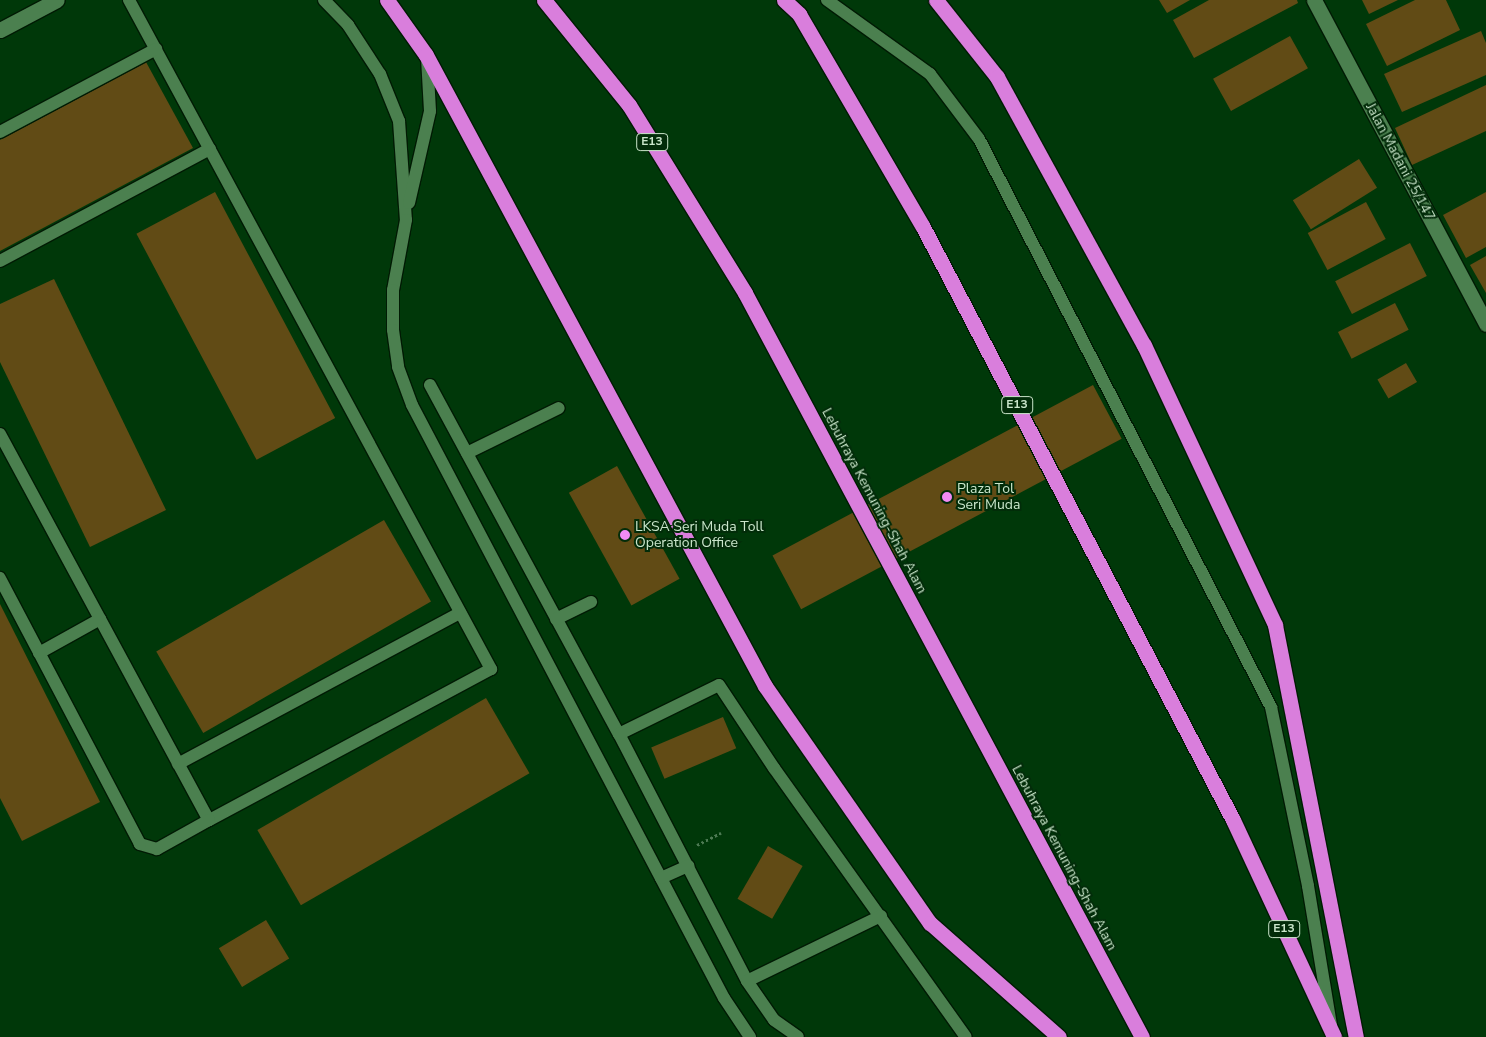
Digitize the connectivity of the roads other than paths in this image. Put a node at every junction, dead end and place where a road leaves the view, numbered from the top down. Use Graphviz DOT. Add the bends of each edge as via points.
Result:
graph roads {
  1 [pos="57,0"];
  2 [pos="129,0"];
  3 [pos="324,0"];
  4 [pos="387,0"];
  5 [pos="544,0"];
  6 [pos="784,0"];
  7 [pos="827,0"];
  8 [pos="936,0"];
  9 [pos="1314,0"];
  10 [pos="0,30"];
  11 [pos="156,50"];
  12 [pos="426,55"];
  13 [pos="0,132"];
  14 [pos="210,149"];
  15 [pos="406,220"];
  16 [pos="0,261"];
  17 [pos="1486,324"];
  18 [pos="430,385"];
  19 [pos="559,408"];
  20 [pos="0,434"];
  21 [pos="467,453"];
  22 [pos="0,578"];
  23 [pos="591,602"];
  24 [pos="460,613"];
  25 [pos="100,619"];
  26 [pos="556,619"];
  27 [pos="39,653"];
  28 [pos="620,734"];
  29 [pos="178,764"];
  30 [pos="209,820"];
  31 [pos="688,866"];
  32 [pos="661,878"];
  33 [pos="881,916"];
  34 [pos="747,981"];
  35 [pos="1334,1036"];
  36 [pos="750,1037"];
  37 [pos="798,1037"];
  38 [pos="966,1037"];
  39 [pos="1059,1037"];
  40 [pos="1142,1037"];
  41 [pos="1356,1037"];
  1 -- 10 [label="street"];
  2 -- 11 [label="lane"];
  3 -- 15 [label="lane" via="348,25 380,74 399,121"];
  4 -- 12 [label="highway"];
  5 -- 40 [label="highway, Lebuhraya Kemuning-Shah Alam / E13" via="629,106 745,293"];
  6 -- 35 [label="highway, E13" via="799,14 924,227 1234,820"];
  7 -- 35 [label="lane" via="930,74 979,139 1271,706 1308,886"];
  8 -- 41 [label="highway" via="997,77 1144,345 1275,625"];
  9 -- 17 [label="street, Jalan Madani 25/147"];
  11 -- 13 [label="lane"];
  11 -- 14 [label="lane"];
  12 -- 15 [label="lane" via="430,111"];
  12 -- 39 [label="highway" via="765,686 930,923"];
  14 -- 16 [label="lane"];
  14 -- 24 [label="lane"];
  15 -- 32 [label="lane" via="393,290 393,330 398,367 412,405"];
  18 -- 21 [label="lane"];
  19 -- 21 [label="lane"];
  20 -- 25 [label="lane"];
  21 -- 26 [label="lane"];
  22 -- 27 [label="lane"];
  23 -- 26 [label="lane"];
  24 -- 29 [label="lane"];
  24 -- 30 [label="lane" via="491,670"];
  25 -- 27 [label="lane"];
  25 -- 29 [label="lane"];
  26 -- 28 [label="lane"];
  27 -- 30 [label="lane" via="140,844 157,849"];
  28 -- 31 [label="lane"];
  28 -- 33 [label="lane" via="718,685"];
  29 -- 30 [label="lane"];
  31 -- 32 [label="lane"];
  31 -- 34 [label="lane"];
  32 -- 36 [label="lane" via="724,998"];
  33 -- 34 [label="lane"];
  33 -- 38 [label="lane"];
  34 -- 37 [label="lane" via="774,1020"];
}
